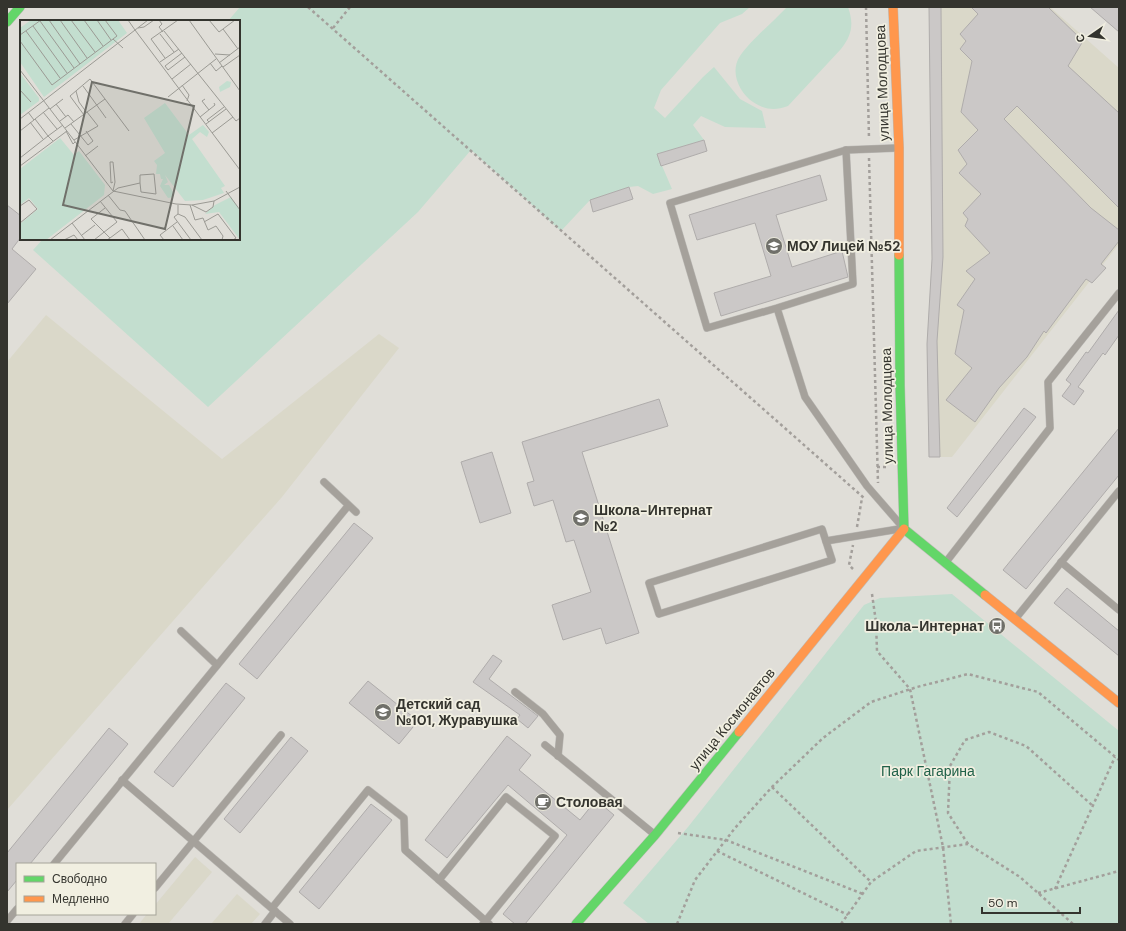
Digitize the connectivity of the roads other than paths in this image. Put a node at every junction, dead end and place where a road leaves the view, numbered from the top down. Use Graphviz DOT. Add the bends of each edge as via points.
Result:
graph roads {
  1 [pos="20,7"];
  2 [pos="893,7"];
  3 [pos="7,22"];
  4 [pos="899,148"];
  5 [pos="846,150"];
  6 [pos="1119,294"];
  7 [pos="777,308"];
  8 [pos="324,482"];
  9 [pos="1119,491"];
  10 [pos="348,506"];
  11 [pos="356,512"];
  12 [pos="904,529"];
  13 [pos="826,541"];
  14 [pos="1061,562"];
  15 [pos="945,564"];
  16 [pos="1119,610"];
  17 [pos="1015,619"];
  18 [pos="181,631"];
  19 [pos="217,665"];
  20 [pos="515,692"];
  21 [pos="1119,703"];
  22 [pos="281,736"];
  23 [pos="545,745"];
  24 [pos="558,756"];
  25 [pos="122,780"];
  26 [pos="657,833"];
  27 [pos="194,841"];
  28 [pos="55,863"];
  29 [pos="439,880"];
  30 [pos="156,887"];
  31 [pos="16,910"];
  32 [pos="274,910"];
  33 [pos="132,915"];
  34 [pos="7,921"];
  35 [pos="486,923"];
  36 [pos="125,924"];
  37 [pos="265,924"];
  38 [pos="290,924"];
  39 [pos="576,924"];
  1 -- 3 [label="street"];
  2 -- 4 [label="street, улица Молодцова"];
  4 -- 5 [label="lane"];
  4 -- 12 [label="street, улица Молодцова" via="900,385"];
  5 -- 7 [label="lane" via="853,284"];
  5 -- 7 [label="lane" via="670,203 707,328"];
  6 -- 15 [label="lane" via="1048,382 1050,428"];
  7 -- 12 [label="lane" via="805,397 878,500"];
  8 -- 10 [label="lane"];
  9 -- 14 [label="lane"];
  10 -- 11 [label="lane"];
  10 -- 19 [label="lane"];
  12 -- 13 [label="lane"];
  12 -- 15 [label="street"];
  12 -- 26 [label="street, улица Космонавтов"];
  13 -- 13 [label="lane" via="832,560 659,614 649,583 822,529"];
  14 -- 16 [label="lane"];
  14 -- 17 [label="lane"];
  15 -- 17 [label="street"];
  17 -- 21 [label="street"];
  18 -- 19 [label="lane"];
  19 -- 25 [label="lane"];
  20 -- 24 [label="lane" via="544,714 560,735"];
  22 -- 27 [label="lane"];
  23 -- 24 [label="lane"];
  24 -- 26 [label="lane"];
  25 -- 27 [label="lane"];
  25 -- 28 [label="lane"];
  26 -- 39 [label="street, улица Космонавтов"];
  27 -- 30 [label="lane"];
  27 -- 32 [label="lane"];
  29 -- 32 [label="lane" via="405,850 404,818 368,790"];
  29 -- 35 [label="lane"];
  29 -- 35 [label="lane" via="506,797 555,836"];
  31 -- 34 [label="lane"];
  32 -- 37 [label="lane"];
  32 -- 38 [label="lane"];
  33 -- 36 [label="lane"];
}
